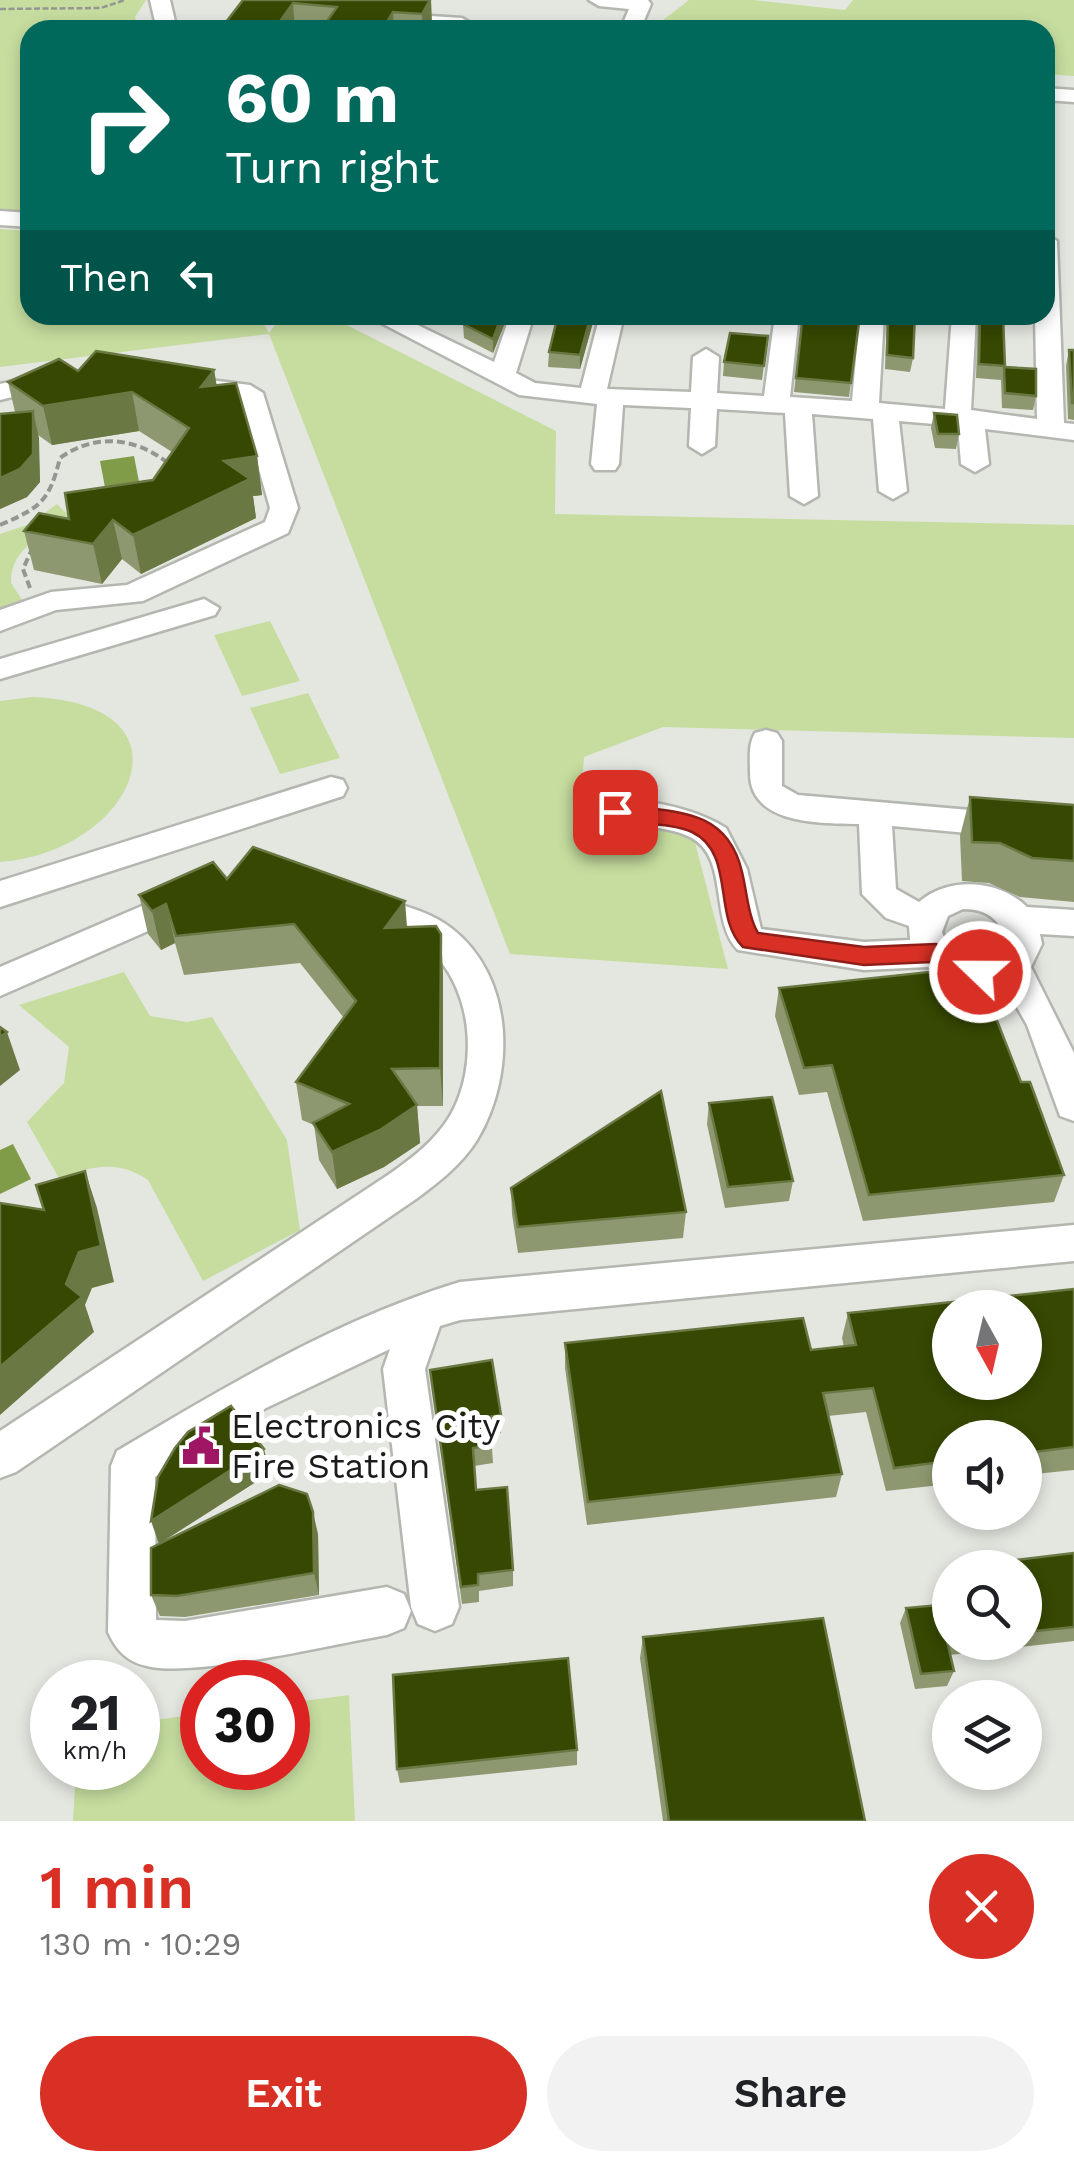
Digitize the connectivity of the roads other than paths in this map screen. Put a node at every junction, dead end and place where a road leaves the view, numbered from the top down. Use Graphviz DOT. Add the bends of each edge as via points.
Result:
graph roads {
  1 [pos="600,0"];
  2 [pos="364,17"];
  3 [pos="406,20"];
  4 [pos="634,20"];
  5 [pos="519,325"];
  6 [pos="611,325"];
  7 [pos="788,325"];
  8 [pos="872,325"];
  9 [pos="964,325"];
  10 [pos="1052,325"];
  11 [pos="434,326"];
  12 [pos="706,357"];
  13 [pos="87,374"];
  14 [pos="502,375"];
  15 [pos="170,382"];
  16 [pos="0,392"];
  17 [pos="601,397"];
  18 [pos="703,400"];
  19 [pos="787,403"];
  20 [pos="875,410"];
  21 [pos="964,417"];
  22 [pos="1063,431"];
  23 [pos="702,446"];
  24 [pos="605,464"];
  25 [pos="974,464"];
  26 [pos="893,491"];
  27 [pos="804,496"];
  28 [pos="204,608"];
  29 [pos="0,621"];
  30 [pos="0,669"];
  31 [pos="766,741"];
  32 [pos="331,788"];
  33 [pos="615,812"];
  34 [pos="876,814"];
  35 [pos="1074,831"];
  36 [pos="221,884"];
  37 [pos="325,892"];
  38 [pos="0,894"];
  39 [pos="926,918"];
  40 [pos="1018,919"];
  41 [pos="1074,923"];
  42 [pos="936,953"];
  43 [pos="1011,964"];
  44 [pos="0,982"];
  45 [pos="1074,1105"];
  46 [pos="1074,1243"];
  47 [pos="424,1312"];
  48 [pos="0,1457"];
  49 [pos="434,1606"];
  50 [pos="387,1611"];
  1 -- 4 [label="street" via="641,4"];
  2 -- 3 [label="street"];
  5 -- 14 [label="street"];
  6 -- 17 [label="street"];
  7 -- 19 [label="street"];
  8 -- 20 [label="street"];
  9 -- 21 [label="street"];
  10 -- 22 [label="street"];
  11 -- 14 [label="street"];
  12 -- 18 [label="street"];
  13 -- 16 [label="street"];
  14 -- 17 [label="street" via="528,389"];
  15 -- 29 [label="street" via="250,393 284,508 278,528 132,594 41,604"];
  17 -- 18 [label="street"];
  17 -- 24 [label="street"];
  18 -- 19 [label="street"];
  18 -- 23 [label="street"];
  19 -- 20 [label="street"];
  19 -- 27 [label="street"];
  20 -- 21 [label="street"];
  20 -- 26 [label="street"];
  21 -- 22 [label="street"];
  21 -- 25 [label="street"];
  28 -- 30 [label="street"];
  31 -- 34 [label="street" via="770,796"];
  32 -- 38 [label="street"];
  33 -- 42 [label="street" via="691,822 716,835 751,941 864,956"];
  34 -- 35 [label="street"];
  34 -- 39 [label="street" via="879,894"];
  36 -- 44 [label="street"];
  37 -- 48 [label="street" via="428,930 471,974 481,1002 484,1063 460,1131 445,1152"];
  39 -- 40 [label="street" via="959,896 992,900"];
  39 -- 42 [label="street" via="927,942"];
  40 -- 41 [label="street"];
  40 -- 43 [label="street" via="1026,944"];
  42 -- 43 [label="street" via="980,972"];
  43 -- 45 [label="street" via="1045,1024"];
  46 -- 47 [label="street" via="474,1300"];
  47 -- 49 [label="street" via="404,1369"];
  47 -- 50 [label="street" via="251,1394 133,1466 132,1632 148,1643 184,1646"];
}
